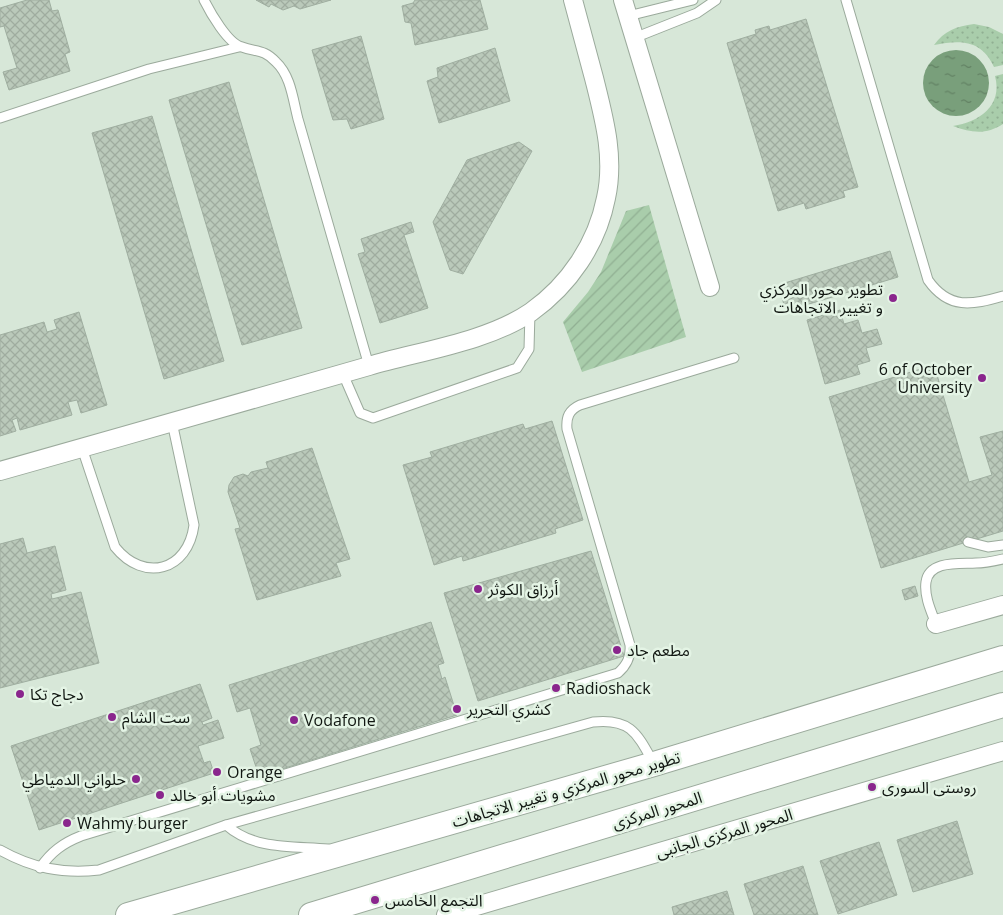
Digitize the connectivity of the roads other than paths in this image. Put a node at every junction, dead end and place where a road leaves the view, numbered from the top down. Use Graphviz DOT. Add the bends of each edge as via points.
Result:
graph roads {
  1 [pos="204,0"];
  2 [pos="573,0"];
  3 [pos="694,0"];
  4 [pos="713,0"];
  5 [pos="846,0"];
  6 [pos="626,8"];
  7 [pos="634,38"];
  8 [pos="239,47"];
  9 [pos="0,118"];
  10 [pos="710,287"];
  11 [pos="1003,296"];
  12 [pos="530,312"];
  13 [pos="734,358"];
  14 [pos="369,366"];
  15 [pos="343,374"];
  16 [pos="172,422"];
  17 [pos="82,448"];
  18 [pos="0,471"];
  19 [pos="968,542"];
  20 [pos="1003,545"];
  21 [pos="1003,559"];
  22 [pos="1003,605"];
  23 [pos="936,624"];
  24 [pos="1003,658"];
  25 [pos="1003,705"];
  26 [pos="1003,751"];
  27 [pos="654,764"];
  28 [pos="226,825"];
  29 [pos="0,850"];
  30 [pos="351,850"];
  31 [pos="40,868"];
  32 [pos="346,910"];
  33 [pos="128,915"];
  34 [pos="311,915"];
  35 [pos="446,915"];
  1 -- 8 [label="lane" via="221,30"];
  2 -- 12 [label="street" via="607,128 610,175 602,213 591,242 565,281"];
  3 -- 6 [label="lane"];
  4 -- 7 [label="lane" via="697,14"];
  5 -- 11 [label="lane" via="928,280 941,295 960,303 971,304"];
  6 -- 7 [label="street"];
  7 -- 10 [label="street"];
  8 -- 9 [label="lane" via="149,69"];
  8 -- 14 [label="lane" via="260,50 276,62 288,79"];
  12 -- 14 [label="street" via="489,334"];
  12 -- 15 [label="lane" via="529,349 517,368 373,418 360,413"];
  13 -- 31 [label="lane" via="580,405 568,414 567,429 630,645 628,661 618,673 81,836 57,848"];
  14 -- 15 [label="street"];
  15 -- 16 [label="street"];
  16 -- 17 [label="street"];
  16 -- 17 [label="lane" via="194,525 186,551 163,566 149,568 136,565 115,547"];
  17 -- 18 [label="street"];
  19 -- 20 [label="lane" via="988,547"];
  21 -- 23 [label="lane" via="945,564 932,570 925,583"];
  22 -- 23 [label="street"];
  24 -- 27 [label="main road, تطوير محور المركزي و تغيير الاتجاهات"];
  25 -- 32 [label="main road, المحور المركزى"];
  26 -- 35 [label="street, المحور المركزى الجانبى"];
  27 -- 28 [label="lane" via="631,728 606,720"];
  27 -- 30 [label="main road, تطوير محور المركزي و تغيير الاتجاهات"];
  28 -- 30 [label="lane" via="242,837 261,844"];
  28 -- 31 [label="lane" via="99,870 60,872"];
  29 -- 31 [label="lane"];
  30 -- 33 [label="main road, تطوير محور المركزي و تغيير الاتجاهات"];
  32 -- 34 [label="main road, المحور المركزى"];
}
